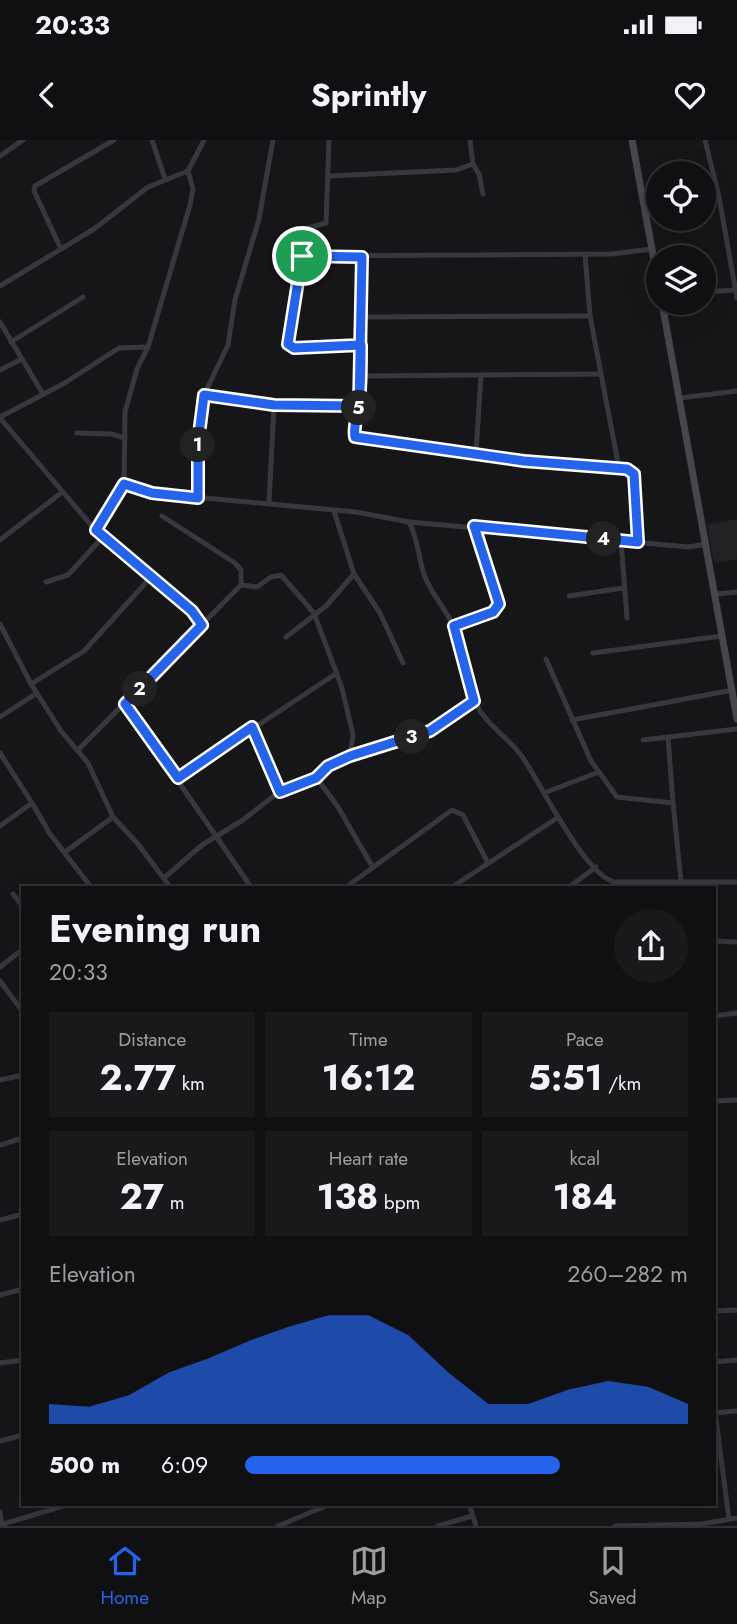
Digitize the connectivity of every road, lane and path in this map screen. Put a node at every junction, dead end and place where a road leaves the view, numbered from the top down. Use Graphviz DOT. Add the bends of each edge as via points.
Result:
graph roads {
  1 [pos="23,140"];
  2 [pos="114,140"];
  3 [pos="152,140"];
  4 [pos="204,140"];
  5 [pos="273,140"];
  6 [pos="329,140"];
  7 [pos="470,140"];
  8 [pos="632,140"];
  9 [pos="705,140"];
  10 [pos="0,156"];
  11 [pos="473,164"];
  12 [pos="188,171"];
  13 [pos="329,176"];
  14 [pos="165,179"];
  15 [pos="483,194"];
  16 [pos="651,245"];
  17 [pos="61,249"];
  18 [pos="646,249"];
  19 [pos="585,254"];
  20 [pos="302,256"];
  21 [pos="362,257"];
  22 [pos="0,286"];
  23 [pos="734,290"];
  24 [pos="716,291"];
  25 [pos="83,297"];
  26 [pos="737,298"];
  27 [pos="664,315"];
  28 [pos="590,316"];
  29 [pos="363,317"];
  30 [pos="0,322"];
  31 [pos="11,342"];
  32 [pos="361,345"];
  33 [pos="148,346"];
  34 [pos="20,359"];
  35 [pos="0,370"];
  36 [pos="601,374"];
  37 [pos="481,375"];
  38 [pos="362,376"];
  39 [pos="737,391"];
  40 [pos="43,394"];
  41 [pos="204,395"];
  42 [pos="680,398"];
  43 [pos="274,405"];
  44 [pos="359,406"];
  45 [pos="0,418"];
  46 [pos="77,433"];
  47 [pos="125,439"];
  48 [pos="476,453"];
  49 [pos="619,468"];
  50 [pos="124,484"];
  51 [pos="61,493"];
  52 [pos="198,498"];
  53 [pos="269,503"];
  54 [pos="334,511"];
  55 [pos="162,516"];
  56 [pos="409,522"];
  57 [pos="474,526"];
  58 [pos="96,530"];
  59 [pos="102,538"];
  60 [pos="0,540"];
  61 [pos="621,541"];
  62 [pos="638,542"];
  63 [pos="706,544"];
  64 [pos="354,574"];
  65 [pos="151,577"];
  66 [pos="46,582"];
  67 [pos="241,585"];
  68 [pos="623,588"];
  69 [pos="737,592"];
  70 [pos="715,594"];
  71 [pos="569,596"];
  72 [pos="314,613"];
  73 [pos="627,618"];
  74 [pos="0,624"];
  75 [pos="202,625"];
  76 [pos="454,626"];
  77 [pos="722,636"];
  78 [pos="286,637"];
  79 [pos="593,653"];
  80 [pos="546,659"];
  81 [pos="402,663"];
  82 [pos="337,673"];
  83 [pos="31,684"];
  84 [pos="733,690"];
  85 [pos="37,693"];
  86 [pos="474,701"];
  87 [pos="125,704"];
  88 [pos="0,717"];
  89 [pos="737,719"];
  90 [pos="572,720"];
  91 [pos="252,727"];
  92 [pos="737,729"];
  93 [pos="668,737"];
  94 [pos="643,740"];
  95 [pos="78,750"];
  96 [pos="0,752"];
  97 [pos="350,756"];
  98 [pos="599,772"];
  99 [pos="178,778"];
  100 [pos="316,778"];
  101 [pos="280,792"];
  102 [pos="544,793"];
  103 [pos="32,803"];
  104 [pos="673,803"];
  105 [pos="113,817"];
  106 [pos="557,818"];
  107 [pos="0,825"];
  108 [pos="215,835"];
  109 [pos="65,852"];
  110 [pos="488,863"];
  111 [pos="372,866"];
  112 [pos="596,867"];
  113 [pos="164,878"];
  114 [pos="681,881"];
  115 [pos="737,882"];
  116 [pos="90,886"];
  117 [pos="169,886"];
  118 [pos="250,886"];
  119 [pos="347,886"];
  120 [pos="454,886"];
  121 [pos="570,886"];
  122 [pos="13,894"];
  123 [pos="21,904"];
  124 [pos="716,941"];
  125 [pos="737,942"];
  126 [pos="21,951"];
  127 [pos="0,967"];
  128 [pos="0,981"];
  129 [pos="21,1009"];
  130 [pos="737,1013"];
  131 [pos="716,1016"];
  132 [pos="21,1075"];
  133 [pos="0,1080"];
  134 [pos="737,1100"];
  135 [pos="716,1101"];
  136 [pos="21,1139"];
  137 [pos="0,1145"];
  138 [pos="21,1215"];
  139 [pos="0,1220"];
  140 [pos="21,1290"];
  141 [pos="0,1295"];
  142 [pos="737,1310"];
  143 [pos="716,1311"];
  144 [pos="21,1360"];
  145 [pos="737,1360"];
  146 [pos="716,1362"];
  147 [pos="0,1363"];
  148 [pos="737,1411"];
  149 [pos="716,1413"];
  150 [pos="21,1436"];
  151 [pos="0,1441"];
  152 [pos="716,1452"];
  153 [pos="717,1471"];
  154 [pos="63,1506"];
  155 [pos="326,1506"];
  156 [pos="470,1506"];
  157 [pos="0,1512"];
  158 [pos="472,1516"];
  159 [pos="737,1518"];
  160 [pos="729,1519"];
  161 [pos="1,1525"];
  162 [pos="278,1526"];
  163 [pos="438,1526"];
  164 [pos="476,1526"];
  165 [pos="615,1526"];
  1 -- 10 [label="street"];
  2 -- 17 [label="street" via="35,186"];
  3 -- 14 [label="street"];
  4 -- 12 [label="street"];
  5 -- 41 [label="street" via="228,345"];
  6 -- 13 [label="street"];
  7 -- 11 [label="street"];
  8 -- 16 [label="main road"];
  9 -- 23 [label="street"];
  11 -- 13 [label="street" via="456,170"];
  11 -- 15 [label="street"];
  12 -- 14 [label="street"];
  12 -- 33 [label="street" via="193,189 190,205"];
  13 -- 20 [label="street" via="326,223 304,229"];
  14 -- 17 [label="street"];
  17 -- 22 [label="street"];
  18 -- 19 [label="street"];
  19 -- 21 [label="street"];
  19 -- 28 [label="street"];
  20 -- 21 [label="street"];
  20 -- 32 [label="street" via="288,344 294,348"];
  21 -- 29 [label="street"];
  23 -- 24 [label="street"];
  23 -- 26 [label="street"];
  25 -- 31 [label="street"];
  27 -- 42 [label="main road"];
  28 -- 29 [label="street"];
  28 -- 36 [label="street"];
  29 -- 32 [label="street"];
  30 -- 31 [label="street"];
  31 -- 34 [label="street"];
  32 -- 38 [label="street"];
  33 -- 40 [label="street" via="119,348"];
  33 -- 47 [label="street" via="125,412"];
  34 -- 35 [label="street"];
  34 -- 40 [label="street"];
  36 -- 37 [label="street"];
  36 -- 49 [label="street"];
  37 -- 38 [label="street"];
  37 -- 48 [label="street"];
  38 -- 44 [label="street"];
  39 -- 42 [label="street"];
  40 -- 45 [label="street"];
  41 -- 43 [label="street"];
  41 -- 52 [label="street"];
  42 -- 63 [label="main road"];
  43 -- 44 [label="street"];
  43 -- 53 [label="street"];
  44 -- 48 [label="street" via="355,437"];
  45 -- 51 [label="street"];
  46 -- 47 [label="street"];
  47 -- 50 [label="street"];
  48 -- 49 [label="street"];
  49 -- 62 [label="street" via="634,474"];
  50 -- 52 [label="street" via="152,493"];
  50 -- 58 [label="street"];
  51 -- 58 [label="street"];
  51 -- 60 [label="street"];
  52 -- 53 [label="street"];
  53 -- 54 [label="street"];
  54 -- 56 [label="street"];
  54 -- 64 [label="street"];
  55 -- 67 [label="street" via="235,563 241,570"];
  56 -- 57 [label="street"];
  56 -- 76 [label="street" via="424,574"];
  57 -- 61 [label="street"];
  57 -- 76 [label="street" via="499,604 493,612"];
  58 -- 59 [label="street"];
  59 -- 65 [label="street"];
  59 -- 66 [label="street" via="68,575"];
  61 -- 62 [label="street"];
  61 -- 68 [label="street"];
  62 -- 63 [label="street"];
  63 -- 70 [label="main road"];
  64 -- 72 [label="street"];
  64 -- 81 [label="street" via="380,613"];
  65 -- 75 [label="street"];
  65 -- 83 [label="street" via="84,651"];
  67 -- 72 [label="street" via="257,587 281,575"];
  67 -- 75 [label="street"];
  68 -- 71 [label="street"];
  68 -- 73 [label="street"];
  69 -- 70 [label="street"];
  70 -- 77 [label="main road"];
  72 -- 78 [label="street"];
  72 -- 82 [label="street"];
  74 -- 83 [label="street"];
  75 -- 87 [label="street"];
  76 -- 86 [label="street"];
  77 -- 79 [label="street"];
  77 -- 84 [label="main road"];
  80 -- 90 [label="street"];
  82 -- 91 [label="street"];
  82 -- 97 [label="street" via="354,735"];
  83 -- 85 [label="street"];
  84 -- 89 [label="main road"];
  84 -- 90 [label="street"];
  85 -- 88 [label="street"];
  85 -- 95 [label="street"];
  86 -- 97 [label="street" via="430,731"];
  86 -- 102 [label="street" via="488,723 511,741"];
  87 -- 95 [label="street"];
  87 -- 99 [label="street"];
  90 -- 98 [label="street"];
  91 -- 99 [label="street"];
  91 -- 101 [label="street"];
  92 -- 93 [label="street"];
  93 -- 94 [label="street"];
  93 -- 104 [label="street"];
  95 -- 105 [label="street"];
  96 -- 103 [label="street"];
  97 -- 100 [label="street" via="328,766"];
  98 -- 102 [label="street"];
  98 -- 104 [label="street" via="617,797"];
  99 -- 108 [label="street"];
  100 -- 101 [label="street"];
  100 -- 111 [label="street"];
  101 -- 108 [label="street"];
  102 -- 106 [label="street"];
  103 -- 107 [label="street"];
  103 -- 109 [label="street"];
  104 -- 114 [label="street"];
  105 -- 109 [label="street"];
  105 -- 113 [label="street"];
  106 -- 110 [label="street"];
  106 -- 112 [label="street"];
  108 -- 113 [label="street"];
  108 -- 118 [label="street"];
  109 -- 116 [label="street"];
  110 -- 111 [label="street" via="463,815 452,810"];
  110 -- 120 [label="street"];
  111 -- 119 [label="street"];
  112 -- 114 [label="street" via="614,882"];
  112 -- 121 [label="street"];
  113 -- 117 [label="street"];
  114 -- 115 [label="street"];
  122 -- 123 [label="street"];
  124 -- 125 [label="street"];
  126 -- 127 [label="street"];
  128 -- 129 [label="street"];
  130 -- 131 [label="street"];
  132 -- 133 [label="street"];
  134 -- 135 [label="street"];
  136 -- 137 [label="street"];
  138 -- 139 [label="street"];
  140 -- 141 [label="street"];
  142 -- 143 [label="street"];
  144 -- 147 [label="street"];
  145 -- 146 [label="street"];
  148 -- 149 [label="street"];
  150 -- 151 [label="street"];
  152 -- 153 [label="street"];
  153 -- 160 [label="street"];
  154 -- 161 [label="street"];
  155 -- 162 [label="street"];
  156 -- 158 [label="street"];
  157 -- 161 [label="street"];
  158 -- 163 [label="street"];
  158 -- 164 [label="street"];
  159 -- 160 [label="street"];
  160 -- 165 [label="street"];
}
